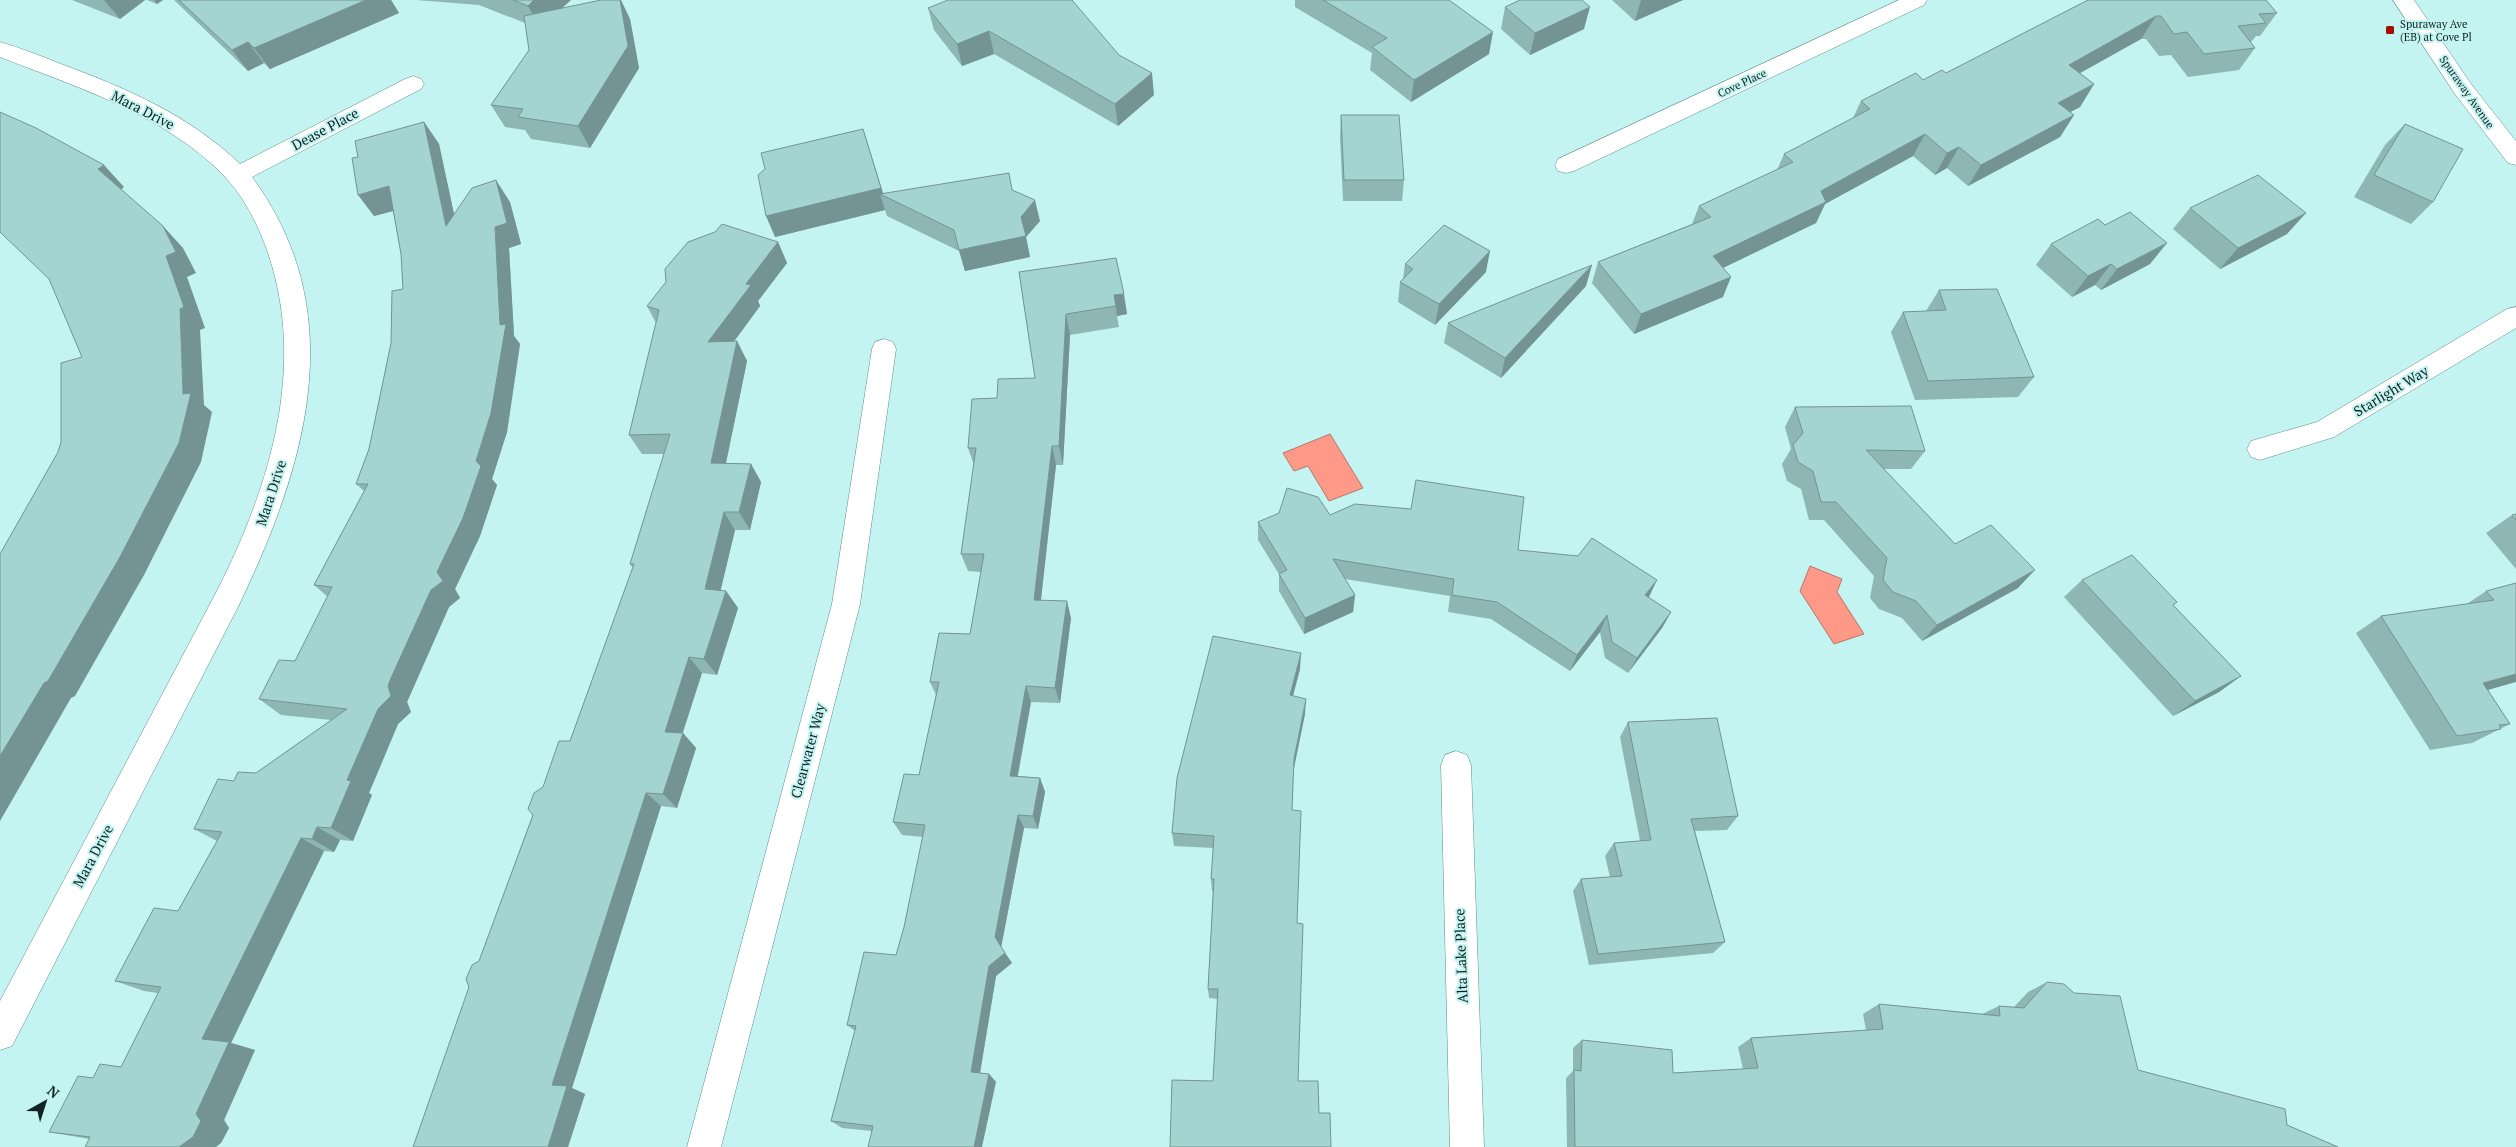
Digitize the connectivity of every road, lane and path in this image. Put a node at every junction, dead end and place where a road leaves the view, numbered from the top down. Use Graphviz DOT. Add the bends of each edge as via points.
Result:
graph roads {
  1 [pos="1917,0"];
  2 [pos="2403,0"];
  3 [pos="0,49"];
  4 [pos="413,84"];
  5 [pos="2516,157"];
  6 [pos="1566,165"];
  7 [pos="237,175"];
  8 [pos="2516,316"];
  9 [pos="884,349"];
  10 [pos="2260,449"];
  11 [pos="1456,765"];
  12 [pos="0,1034"];
  13 [pos="704,1147"];
  14 [pos="1467,1147"];
  1 -- 6 [label="street, Cove Place"];
  2 -- 5 [label="street, Spuraway Avenue" via="2463,89"];
  3 -- 7 [label="street, Mara Drive" via="157,115 201,143"];
  4 -- 7 [label="street, Dease Place"];
  7 -- 12 [label="street, Mara Drive" via="270,228 291,286 296,318 298,346 294,406 277,482 258,536 229,596"];
  8 -- 10 [label="street, Starlight Way" via="2325,430"];
  9 -- 13 [label="street, Clearwater Way" via="846,604"];
  11 -- 14 [label="street, Alta Lake Place"];
}
